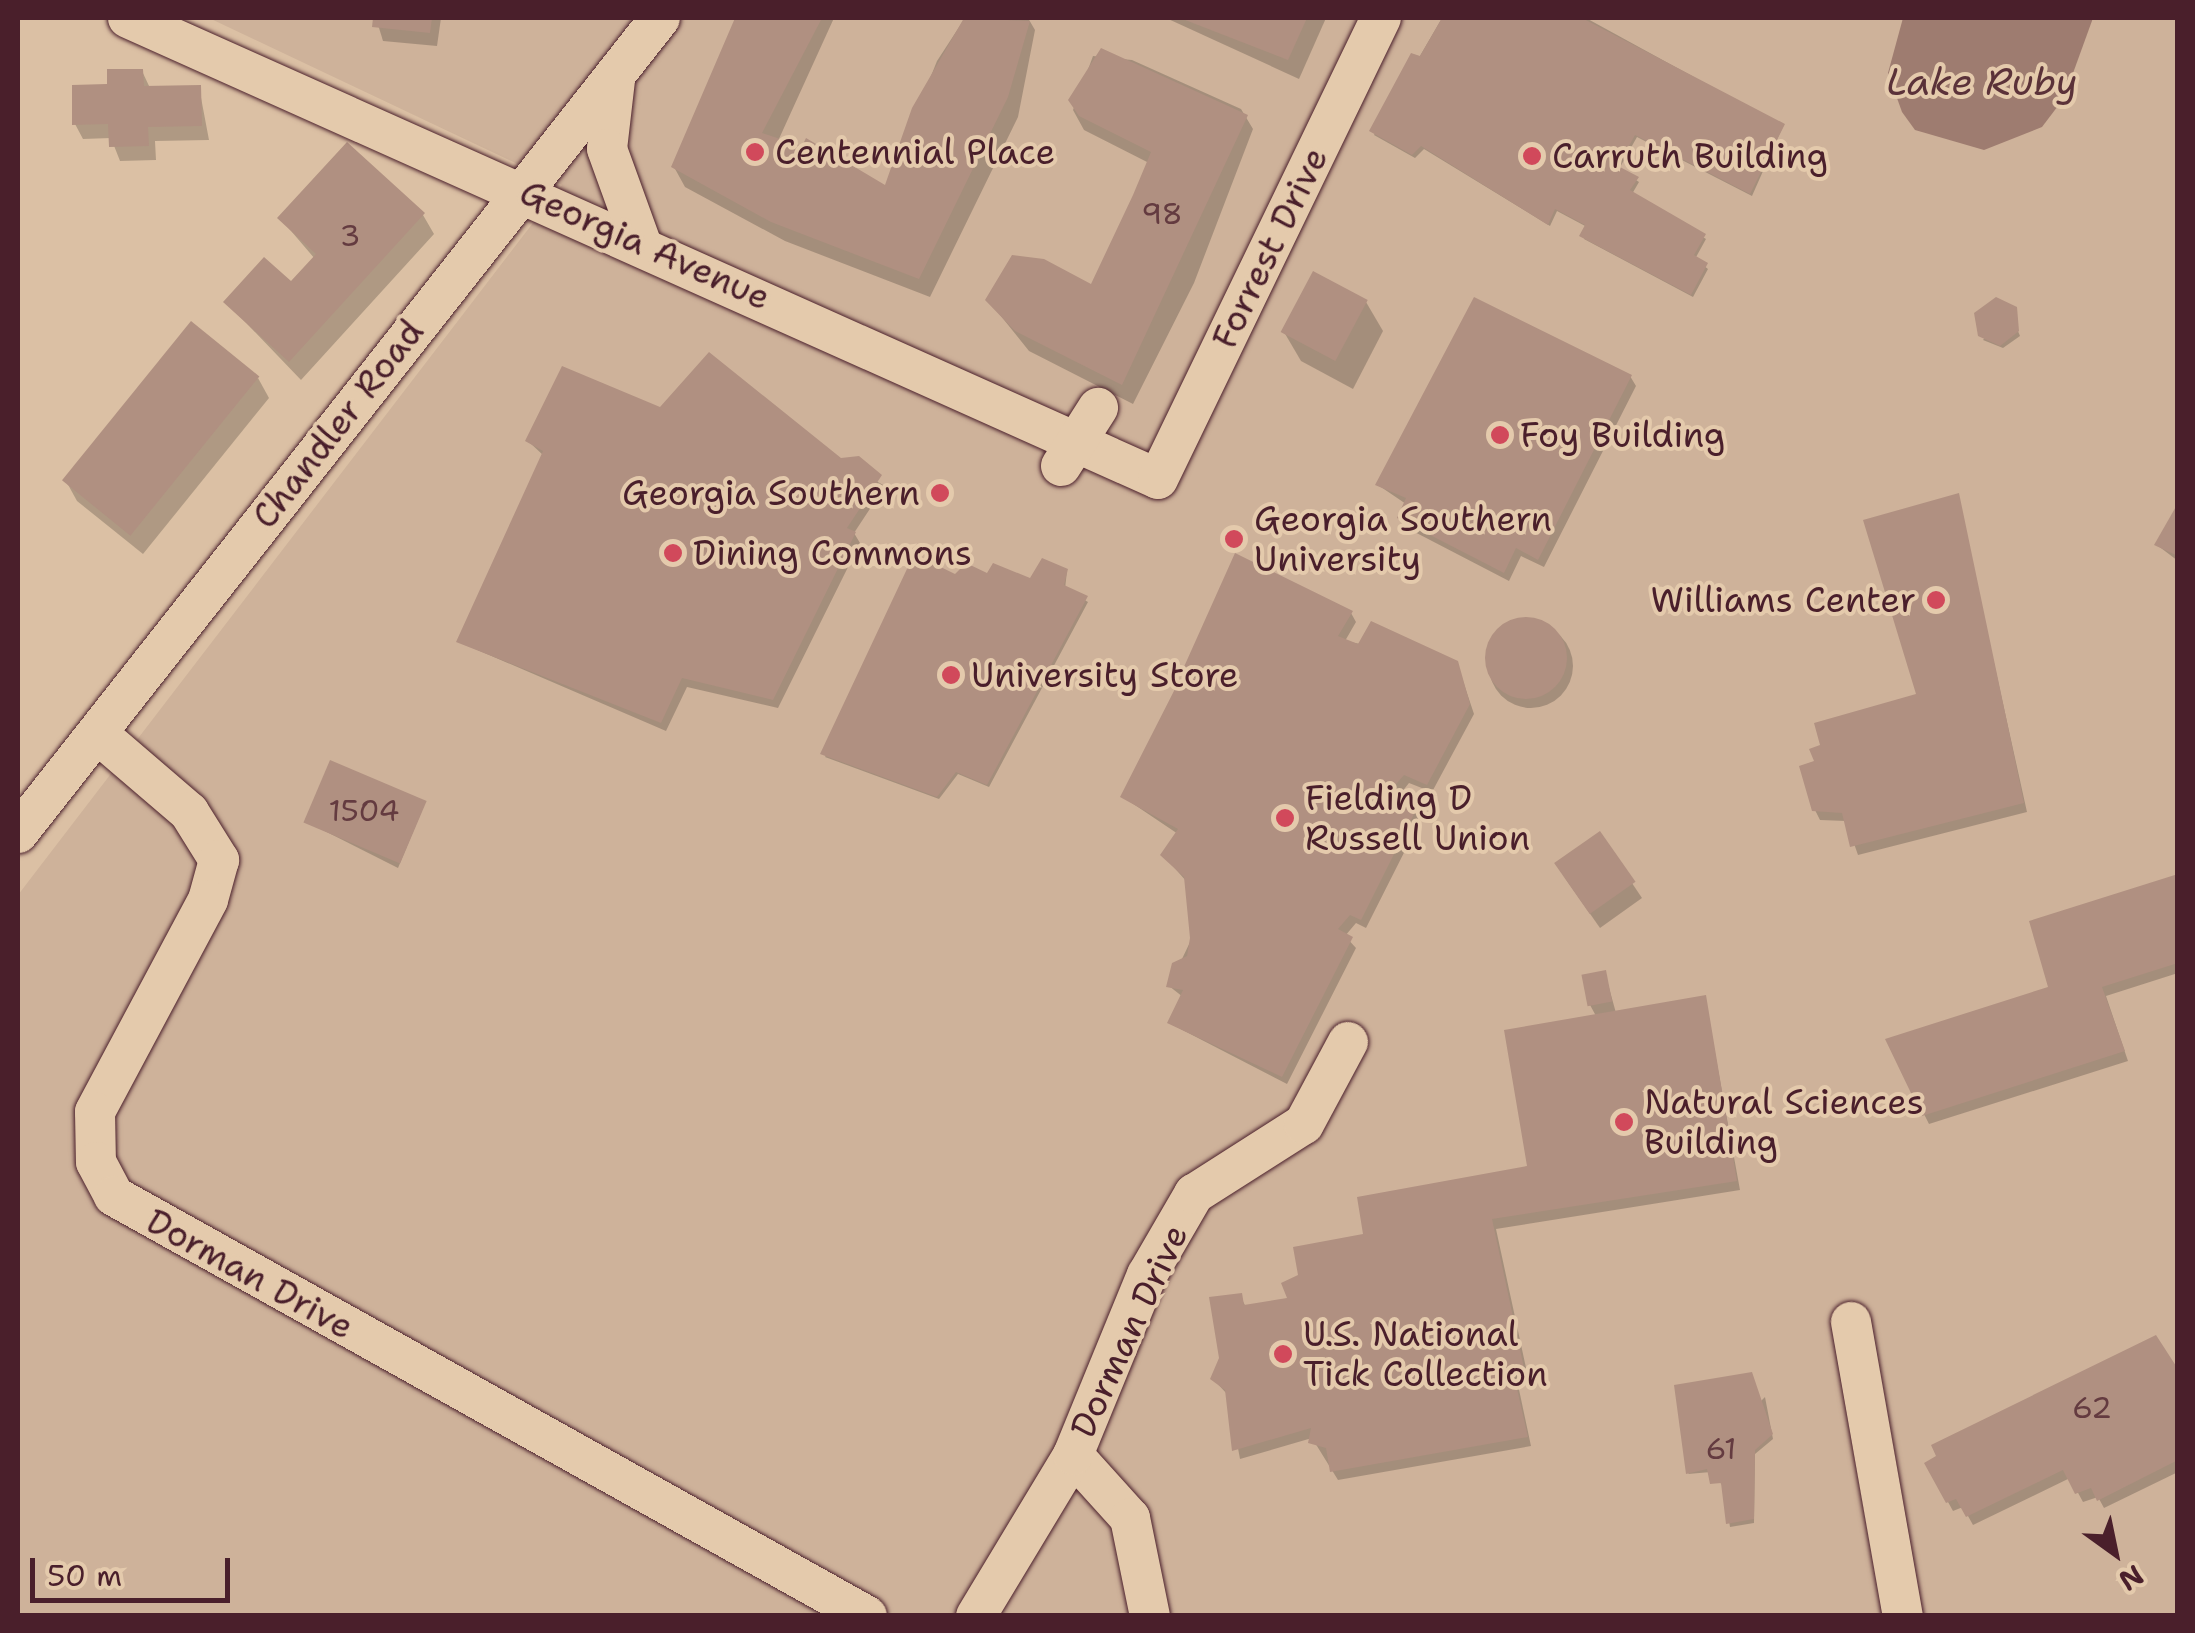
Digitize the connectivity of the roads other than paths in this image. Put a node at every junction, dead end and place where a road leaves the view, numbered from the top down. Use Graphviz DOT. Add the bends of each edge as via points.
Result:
graph roads {
  1 [pos="128,18"];
  2 [pos="660,18"];
  3 [pos="1381,18"];
  4 [pos="615,78"];
  5 [pos="520,188"];
  6 [pos="641,243"];
  7 [pos="1158,479"];
  8 [pos="98,734"];
  9 [pos="18,833"];
  10 [pos="1348,1042"];
  11 [pos="1851,1322"];
  12 [pos="1073,1455"];
  13 [pos="868,1616"];
  14 [pos="976,1616"];
  15 [pos="1150,1616"];
  16 [pos="1903,1616"];
  1 -- 5 [label="street, Georgia Avenue"];
  2 -- 4 [label="street, Chandler Road"];
  3 -- 7 [label="street, Forrest Drive"];
  4 -- 5 [label="street, Chandler Road"];
  4 -- 6 [label="street" via="607,149"];
  5 -- 6 [label="street, Georgia Avenue"];
  5 -- 8 [label="street, Chandler Road"];
  6 -- 7 [label="street, Georgia Avenue"];
  8 -- 9 [label="street, Chandler Road"];
  8 -- 13 [label="street, Dorman Drive" via="189,812 219,860 208,900 95,1112 96,1162 114,1196"];
  10 -- 12 [label="street, Dorman Drive" via="1304,1124 1194,1194 1147,1275"];
  11 -- 16 [label="street"];
  12 -- 14 [label="street, Dorman Drive"];
  12 -- 15 [label="street, Dorman Drive" via="1130,1518"];
}
